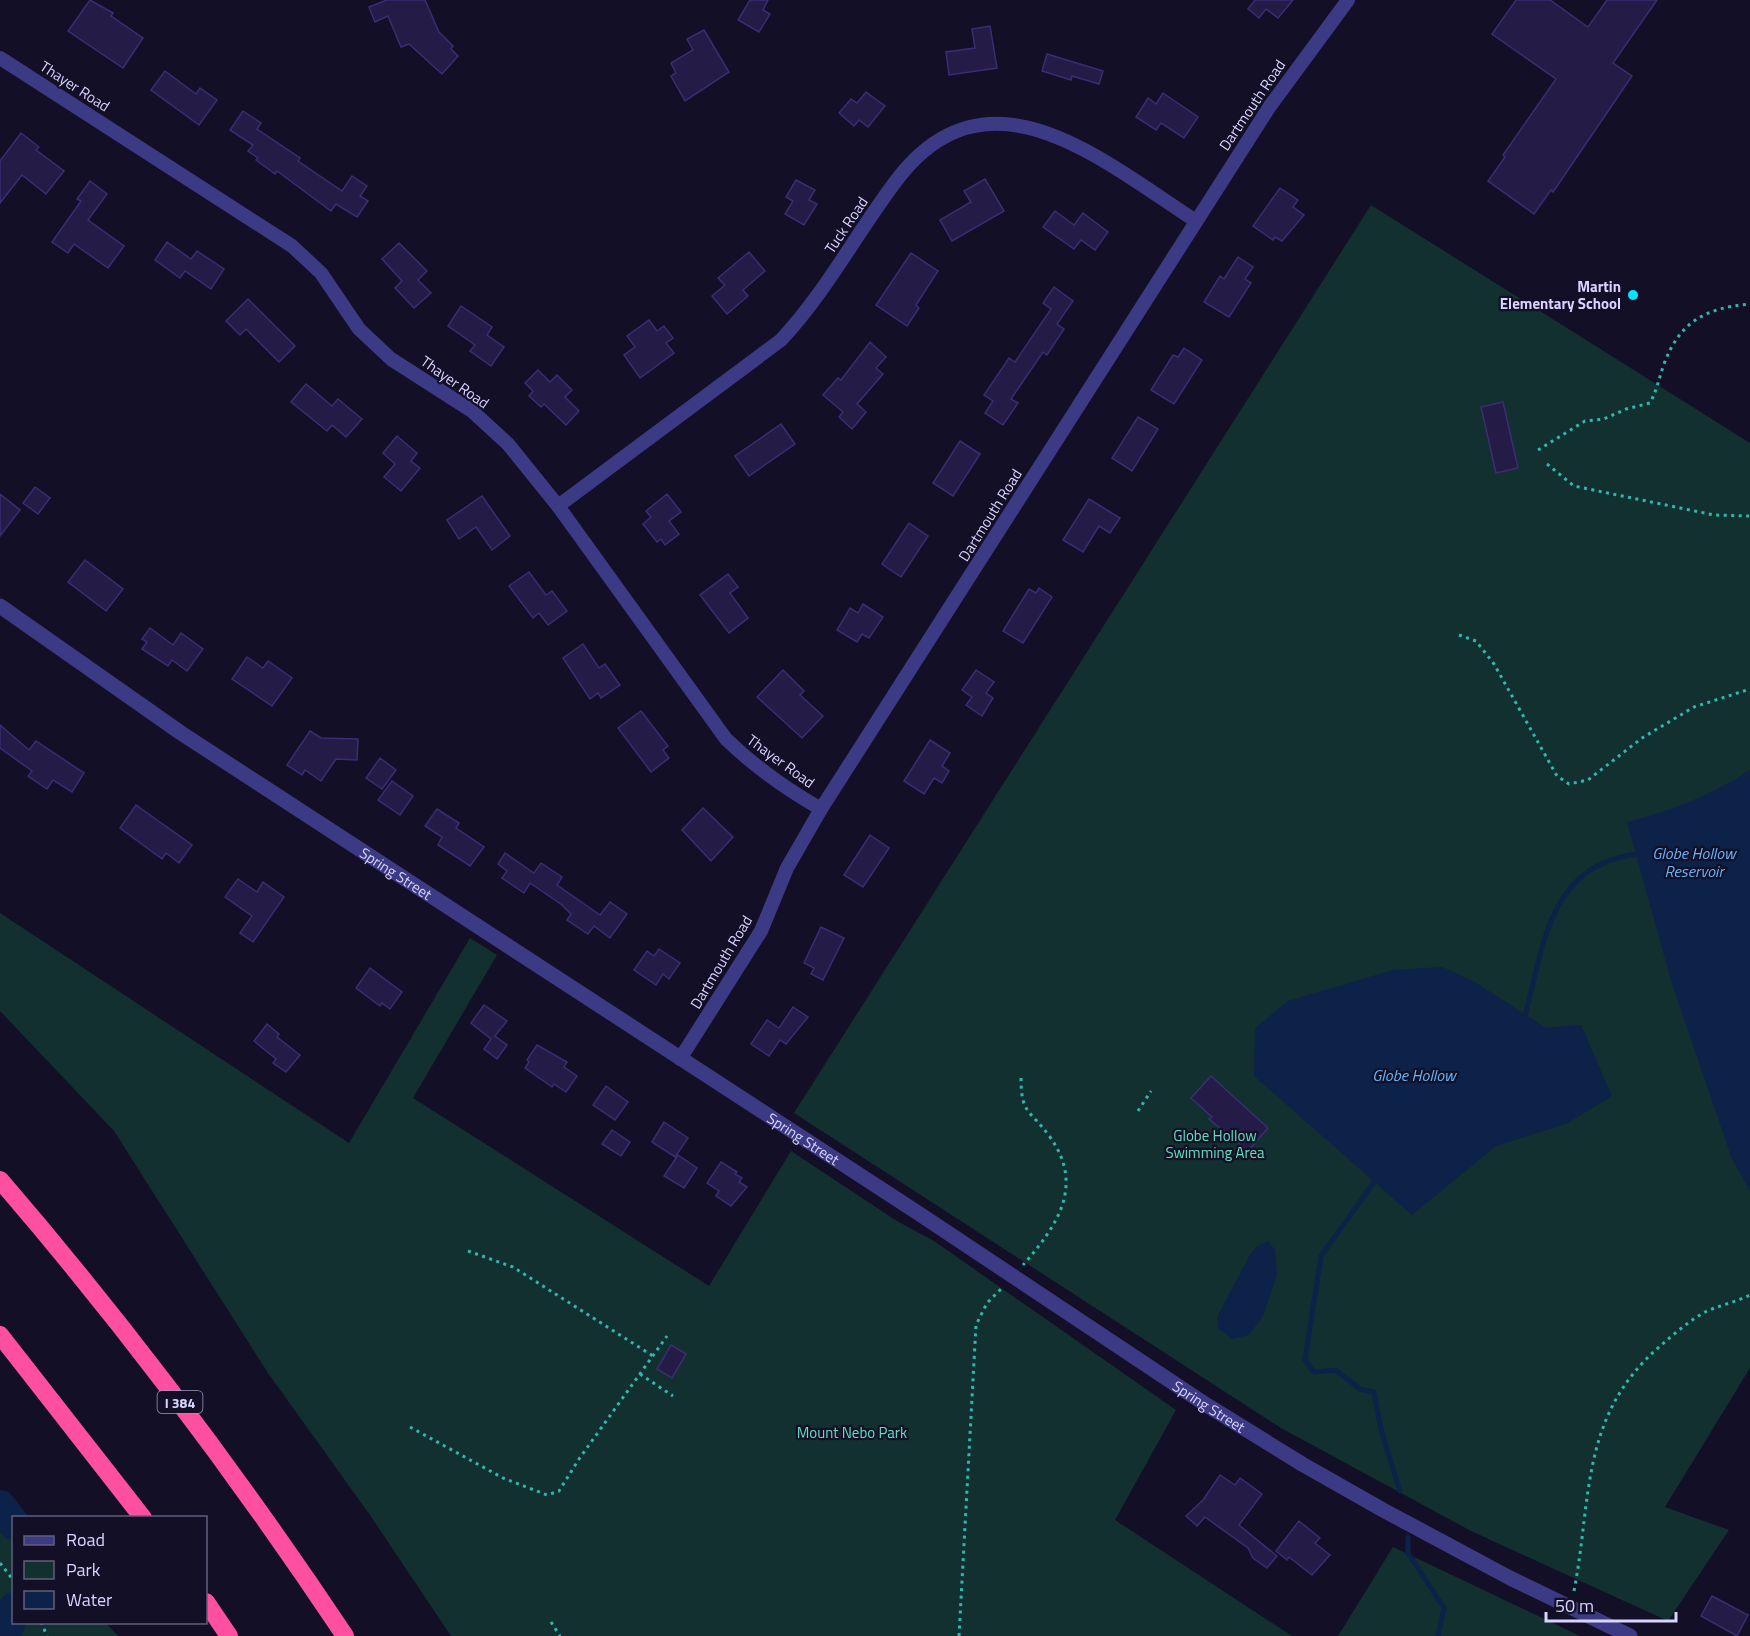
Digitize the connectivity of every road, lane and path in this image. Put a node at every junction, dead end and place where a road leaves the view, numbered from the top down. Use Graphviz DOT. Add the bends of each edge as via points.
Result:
graph roads {
  1 [pos="1348,0"];
  2 [pos="0,58"];
  3 [pos="1196,221"];
  4 [pos="1750,304"];
  5 [pos="1538,450"];
  6 [pos="1547,464"];
  7 [pos="558,506"];
  8 [pos="1750,516"];
  9 [pos="0,606"];
  10 [pos="1459,635"];
  11 [pos="1750,688"];
  12 [pos="821,810"];
  13 [pos="680,1059"];
  14 [pos="1021,1078"];
  15 [pos="1151,1091"];
  16 [pos="1138,1111"];
  17 [pos="0,1180"];
  18 [pos="468,1251"];
  19 [pos="1013,1277"];
  20 [pos="1750,1295"];
  21 [pos="0,1335"];
  22 [pos="667,1336"];
  23 [pos="653,1356"];
  24 [pos="640,1374"];
  25 [pos="673,1396"];
  26 [pos="410,1427"];
  27 [pos="141,1516"];
  28 [pos="0,1563"];
  29 [pos="12,1578"];
  30 [pos="207,1603"];
  31 [pos="1571,1608"];
  32 [pos="551,1622"];
  33 [pos="229,1636"];
  34 [pos="345,1636"];
  35 [pos="560,1636"];
  36 [pos="959,1636"];
  37 [pos="1630,1636"];
  1 -- 3 [label="street, Dartmouth Road" via="1284,85"];
  2 -- 7 [label="street, Thayer Road" via="292,246 321,273 359,329 391,358 472,411 508,444"];
  3 -- 7 [label="street, Tuck Road" via="1076,144 1040,129 1003,123 968,127 941,139 915,157 893,184 806,313 781,340"];
  3 -- 12 [label="street, Dartmouth Road"];
  4 -- 5 [label="path" via="1705,312 1682,330 1650,403 1604,419 1585,421"];
  6 -- 8 [label="path" via="1574,486 1714,515"];
  7 -- 12 [label="street, Thayer Road" via="726,739 747,760"];
  9 -- 13 [label="street, Spring Street" via="191,740"];
  10 -- 11 [label="path" via="1476,641 1494,664 1557,776 1569,784 1588,780 1642,738 1694,707"];
  12 -- 13 [label="street, Dartmouth Road" via="787,868 761,932"];
  13 -- 19 [label="street, Spring Street"];
  14 -- 19 [label="path" via="1021,1102 1061,1156 1067,1182 1062,1208 1050,1232"];
  15 -- 16 [label="path"];
  17 -- 34 [label="highway, I 384" via="188,1413"];
  18 -- 23 [label="path" via="513,1267"];
  19 -- 31 [label="street, Spring Street" via="1302,1464"];
  19 -- 36 [label="path" via="987,1303 976,1325"];
  20 -- 31 [label="path" via="1707,1311 1674,1334 1636,1370 1606,1416 1592,1462"];
  21 -- 27 [label="highway"];
  22 -- 23 [label="path"];
  23 -- 24 [label="path"];
  24 -- 25 [label="path"];
  24 -- 26 [label="path" via="558,1491 552,1494 503,1478"];
  28 -- 29 [label="path"];
  30 -- 33 [label="highway"];
  31 -- 37 [label="street, Spring Street"];
  32 -- 35 [label="path"];
}
